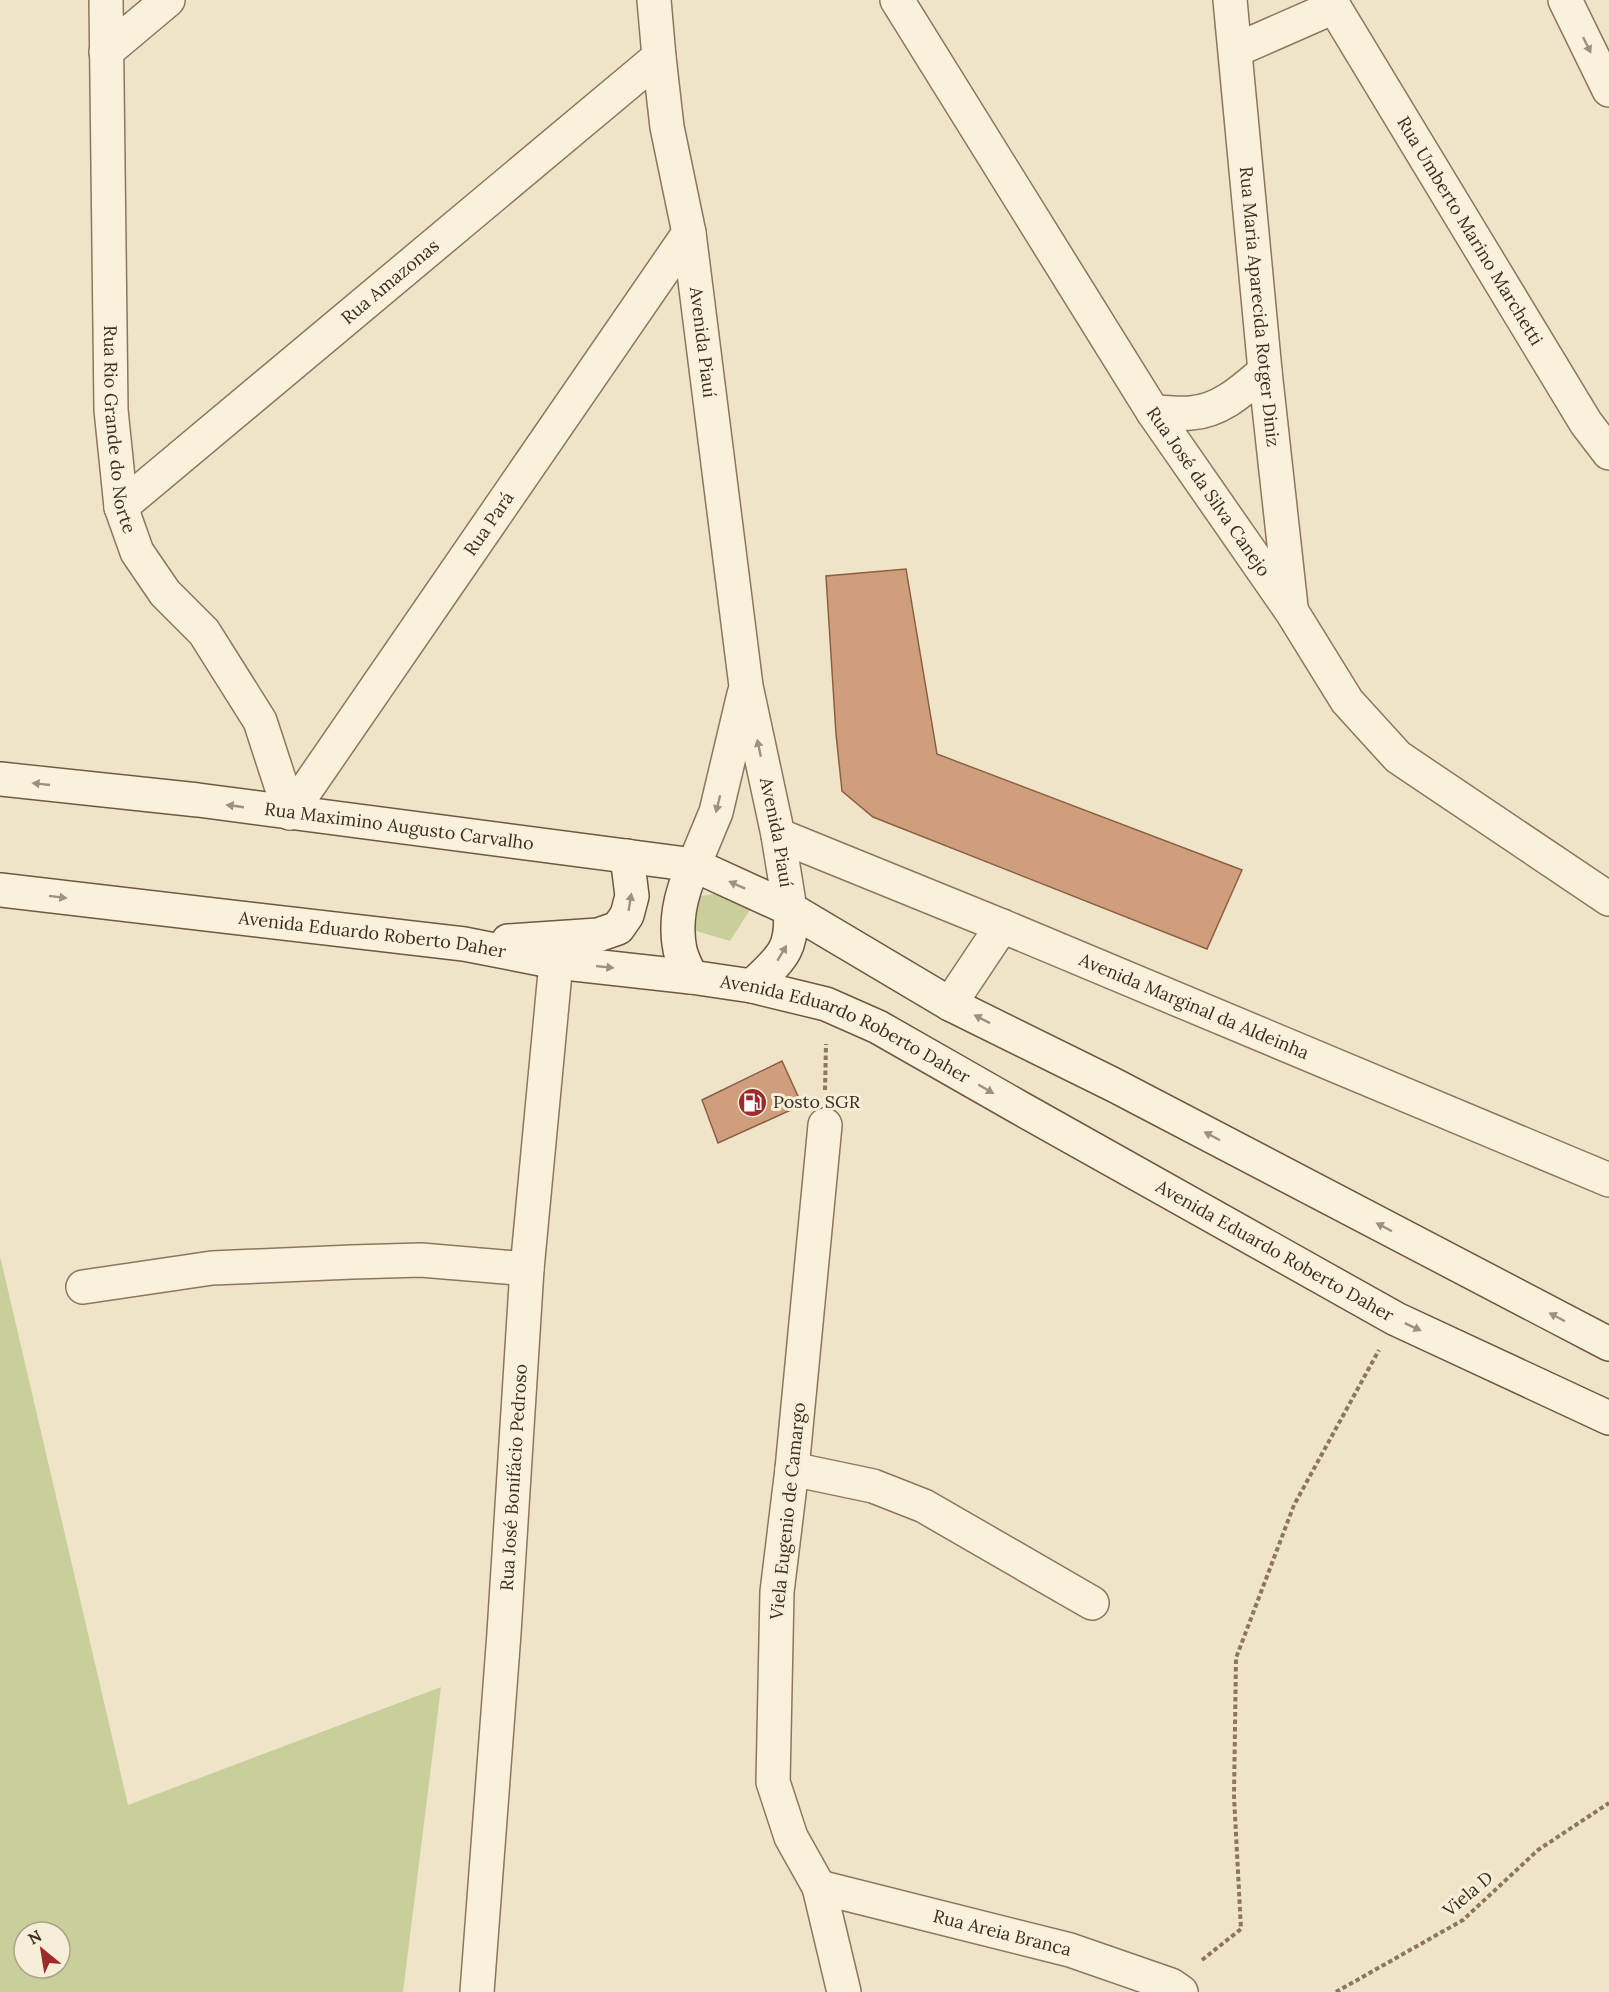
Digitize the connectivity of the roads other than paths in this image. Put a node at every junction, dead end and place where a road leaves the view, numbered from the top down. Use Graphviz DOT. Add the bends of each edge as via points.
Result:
graph roads {
  1 [pos="106,0"];
  2 [pos="168,0"];
  3 [pos="654,0"];
  4 [pos="897,0"];
  5 [pos="1230,0"];
  6 [pos="1565,0"];
  7 [pos="1332,3"];
  8 [pos="1236,50"];
  9 [pos="106,52"];
  10 [pos="659,57"];
  11 [pos="1609,90"];
  12 [pos="689,233"];
  13 [pos="1265,371"];
  14 [pos="1153,412"];
  15 [pos="1609,453"];
  16 [pos="121,507"];
  17 [pos="1292,612"];
  18 [pos="746,686"];
  19 [pos="0,780"];
  20 [pos="290,813"];
  21 [pos="778,835"];
  22 [pos="627,856"];
  23 [pos="694,865"];
  24 [pos="0,890"];
  25 [pos="1609,899"];
  26 [pos="790,909"];
  27 [pos="1002,926"];
  28 [pos="464,944"];
  29 [pos="556,962"];
  30 [pos="691,977"];
  31 [pos="752,986"];
  32 [pos="950,1004"];
  33 [pos="825,1125"];
  34 [pos="1609,1180"];
  35 [pos="527,1269"];
  36 [pos="83,1287"];
  37 [pos="1609,1344"];
  38 [pos="1609,1418"];
  39 [pos="792,1469"];
  40 [pos="1092,1603"];
  41 [pos="819,1887"];
  42 [pos="1176,1988"];
  43 [pos="477,1992"];
  44 [pos="844,1992"];
  1 -- 9 [label="street, Rua Rio Grande do Norte"];
  2 -- 9 [label="street"];
  3 -- 10 [label="street, Avenida Piauí"];
  4 -- 14 [label="street, Rua José da Silva Canejo"];
  5 -- 8 [label="street, Rua Maria Aparecida Rotger Diniz"];
  6 -- 11 [label="street, one-way"];
  7 -- 8 [label="street, Rua Umberto Marino Marchetti"];
  7 -- 15 [label="street, Rua Umberto Marino Marchetti" via="1586,423"];
  8 -- 13 [label="street, Rua Maria Aparecida Rotger Diniz"];
  9 -- 16 [label="street, Rua Rio Grande do Norte" via="111,410"];
  10 -- 12 [label="street, Avenida Piauí" via="667,127"];
  10 -- 16 [label="street, Rua Amazonas"];
  12 -- 18 [label="street, Avenida Piauí"];
  12 -- 20 [label="street, Rua Pará"];
  13 -- 14 [label="street" via="1218,406 1193,413"];
  13 -- 17 [label="street, Rua Maria Aparecida Rotger Diniz"];
  14 -- 17 [label="street, Rua José da Silva Canejo"];
  16 -- 20 [label="street, Rua Rio Grande do Norte" via="137,552 165,593 204,632 260,721"];
  17 -- 25 [label="street, Rua José da Silva Canejo" via="1347,701 1398,756"];
  21 -- 18 [label="street, Avenida Piauí, one-way"];
  18 -- 23 [label="street, Avenida Piauí, one-way" via="716,812"];
  20 -- 19 [label="street, Rua Maximino Augusto Carvalho, one-way"];
  20 -- 22 [label="street, Rua Maximino Augusto Carvalho"];
  21 -- 26 [label="street, Avenida Piauí"];
  21 -- 27 [label="street, Avenida Marginal da Aldeinha"];
  22 -- 23 [label="street, Rua Maximino Augusto Carvalho"];
  28 -- 22 [label="street, one-way" via="598,935 618,928 627,915 632,896"];
  26 -- 23 [label="street, Rua Maximino Augusto Carvalho, one-way"];
  23 -- 30 [label="street" via="683,890 678,917 680,950"];
  24 -- 28 [label="street, Avenida Eduardo Roberto Daher, one-way"];
  31 -- 26 [label="street, one-way" via="787,946 792,931"];
  26 -- 32 [label="street"];
  27 -- 32 [label="street"];
  27 -- 34 [label="street, Avenida Marginal da Aldeinha"];
  28 -- 29 [label="street, Avenida Eduardo Roberto Daher"];
  29 -- 30 [label="street, Avenida Eduardo Roberto Daher, one-way"];
  29 -- 35 [label="street, Rua José Bonifácio Pedroso"];
  30 -- 31 [label="street, Avenida Eduardo Roberto Daher"];
  31 -- 38 [label="street, Avenida Eduardo Roberto Daher, one-way" via="826,1004 878,1027 1396,1319"];
  37 -- 32 [label="street, one-way" via="1114,1085"];
  33 -- 39 [label="street, Viela Eugenio de Camargo"];
  35 -- 36 [label="street" via="421,1260 305,1264 212,1268"];
  35 -- 43 [label="street, Rua José Bonifácio Pedroso"];
  39 -- 40 [label="street" via="873,1486 924,1506"];
  39 -- 41 [label="street, Viela Eugenio de Camargo" via="777,1592 772,1782 791,1837"];
  41 -- 42 [label="street, Rua Areia Branca" via="1070,1950"];
  41 -- 44 [label="street, Viela Eugenio de Camargo"];
}
